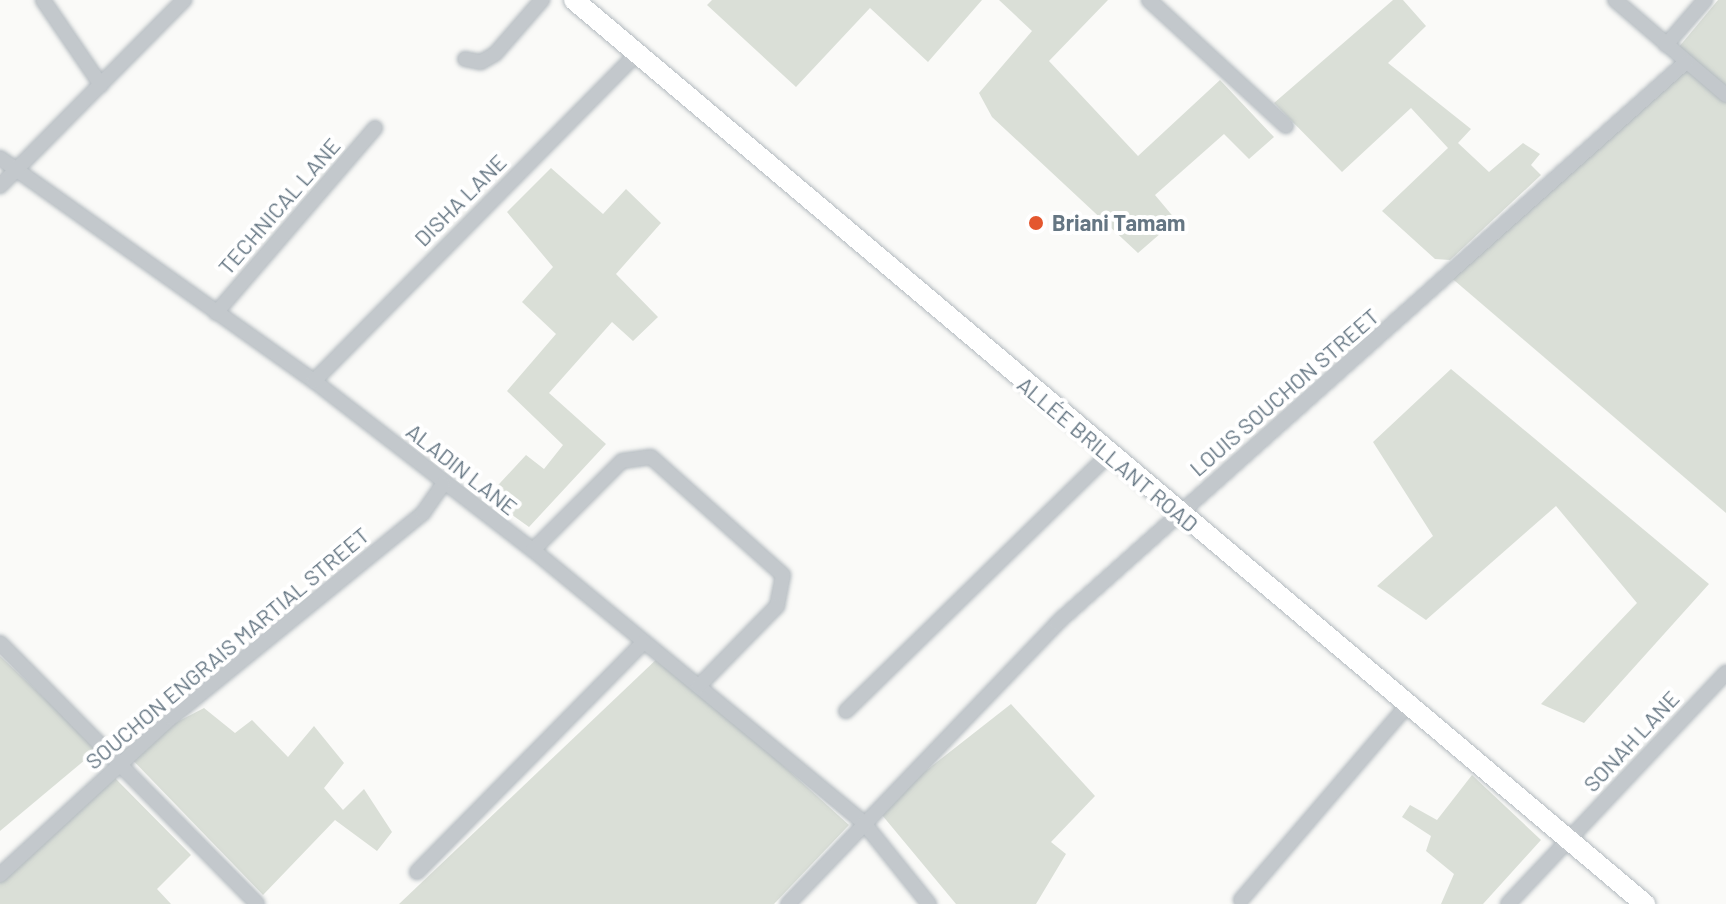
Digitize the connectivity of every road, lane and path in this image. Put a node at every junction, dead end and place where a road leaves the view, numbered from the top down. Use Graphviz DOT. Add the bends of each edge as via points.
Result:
graph roads {
  1 [pos="43,0"];
  2 [pos="184,0"];
  3 [pos="542,0"];
  4 [pos="574,0"];
  5 [pos="1615,0"];
  6 [pos="1705,0"];
  7 [pos="1151,1"];
  8 [pos="1666,45"];
  9 [pos="639,52"];
  10 [pos="465,59"];
  11 [pos="1686,62"];
  12 [pos="101,85"];
  13 [pos="1726,95"];
  14 [pos="1286,126"];
  15 [pos="375,128"];
  16 [pos="0,158"];
  17 [pos="18,171"];
  18 [pos="0,186"];
  19 [pos="216,313"];
  20 [pos="314,381"];
  21 [pos="1108,455"];
  22 [pos="443,484"];
  23 [pos="1178,515"];
  24 [pos="533,550"];
  25 [pos="644,642"];
  26 [pos="0,643"];
  27 [pos="1726,673"];
  28 [pos="699,686"];
  29 [pos="1406,707"];
  30 [pos="846,711"];
  31 [pos="118,763"];
  32 [pos="864,823"];
  33 [pos="1566,843"];
  34 [pos="417,872"];
  35 [pos="0,875"];
  36 [pos="1241,900"];
  37 [pos="1508,903"];
  38 [pos="257,904"];
  39 [pos="788,904"];
  40 [pos="929,904"];
  41 [pos="1645,904"];
  1 -- 12 [label="street"];
  2 -- 12 [label="street"];
  3 -- 10 [label="street" via="495,54 481,62"];
  4 -- 9 [label="main road, ALLÉE BRILLANT ROAD"];
  5 -- 8 [label="street"];
  6 -- 8 [label="street"];
  7 -- 14 [label="street"];
  8 -- 11 [label="street"];
  9 -- 20 [label="street, DISHA LANE"];
  9 -- 21 [label="main road, ALLÉE BRILLANT ROAD"];
  11 -- 13 [label="street"];
  11 -- 23 [label="street, LOUIS SOUCHON STREET"];
  12 -- 17 [label="street"];
  15 -- 19 [label="street, TECHNICAL LANE"];
  16 -- 17 [label="street, ALADIN LANE"];
  17 -- 18 [label="street"];
  17 -- 19 [label="street, ALADIN LANE"];
  19 -- 20 [label="street, ALADIN LANE"];
  20 -- 22 [label="street, ALADIN LANE"];
  21 -- 23 [label="main road, ALLÉE BRILLANT ROAD"];
  21 -- 30 [label="street"];
  22 -- 24 [label="street, ALADIN LANE"];
  22 -- 31 [label="street, SOUCHON ENGRAIS MARTIAL STREET" via="423,513"];
  23 -- 29 [label="main road, ALLÉE BRILLANT ROAD"];
  23 -- 32 [label="street, LOUIS SOUCHON STREET" via="1057,623"];
  24 -- 25 [label="street, ALADIN LANE"];
  24 -- 28 [label="street" via="622,461 651,457 783,575 777,606"];
  25 -- 28 [label="street, ALADIN LANE"];
  25 -- 34 [label="street"];
  26 -- 31 [label="street"];
  27 -- 33 [label="street, SONAH LANE"];
  28 -- 32 [label="street, ALADIN LANE"];
  29 -- 33 [label="main road, ALLÉE BRILLANT ROAD"];
  29 -- 36 [label="street"];
  31 -- 35 [label="street, SOUCHON ENGRAIS MARTIAL STREET"];
  31 -- 38 [label="street"];
  32 -- 39 [label="street, LOUIS SOUCHON STREET"];
  32 -- 40 [label="street, ALADIN LANE"];
  33 -- 37 [label="street, SONAH LANE"];
  33 -- 41 [label="main road, ALLÉE BRILLANT ROAD"];
}
